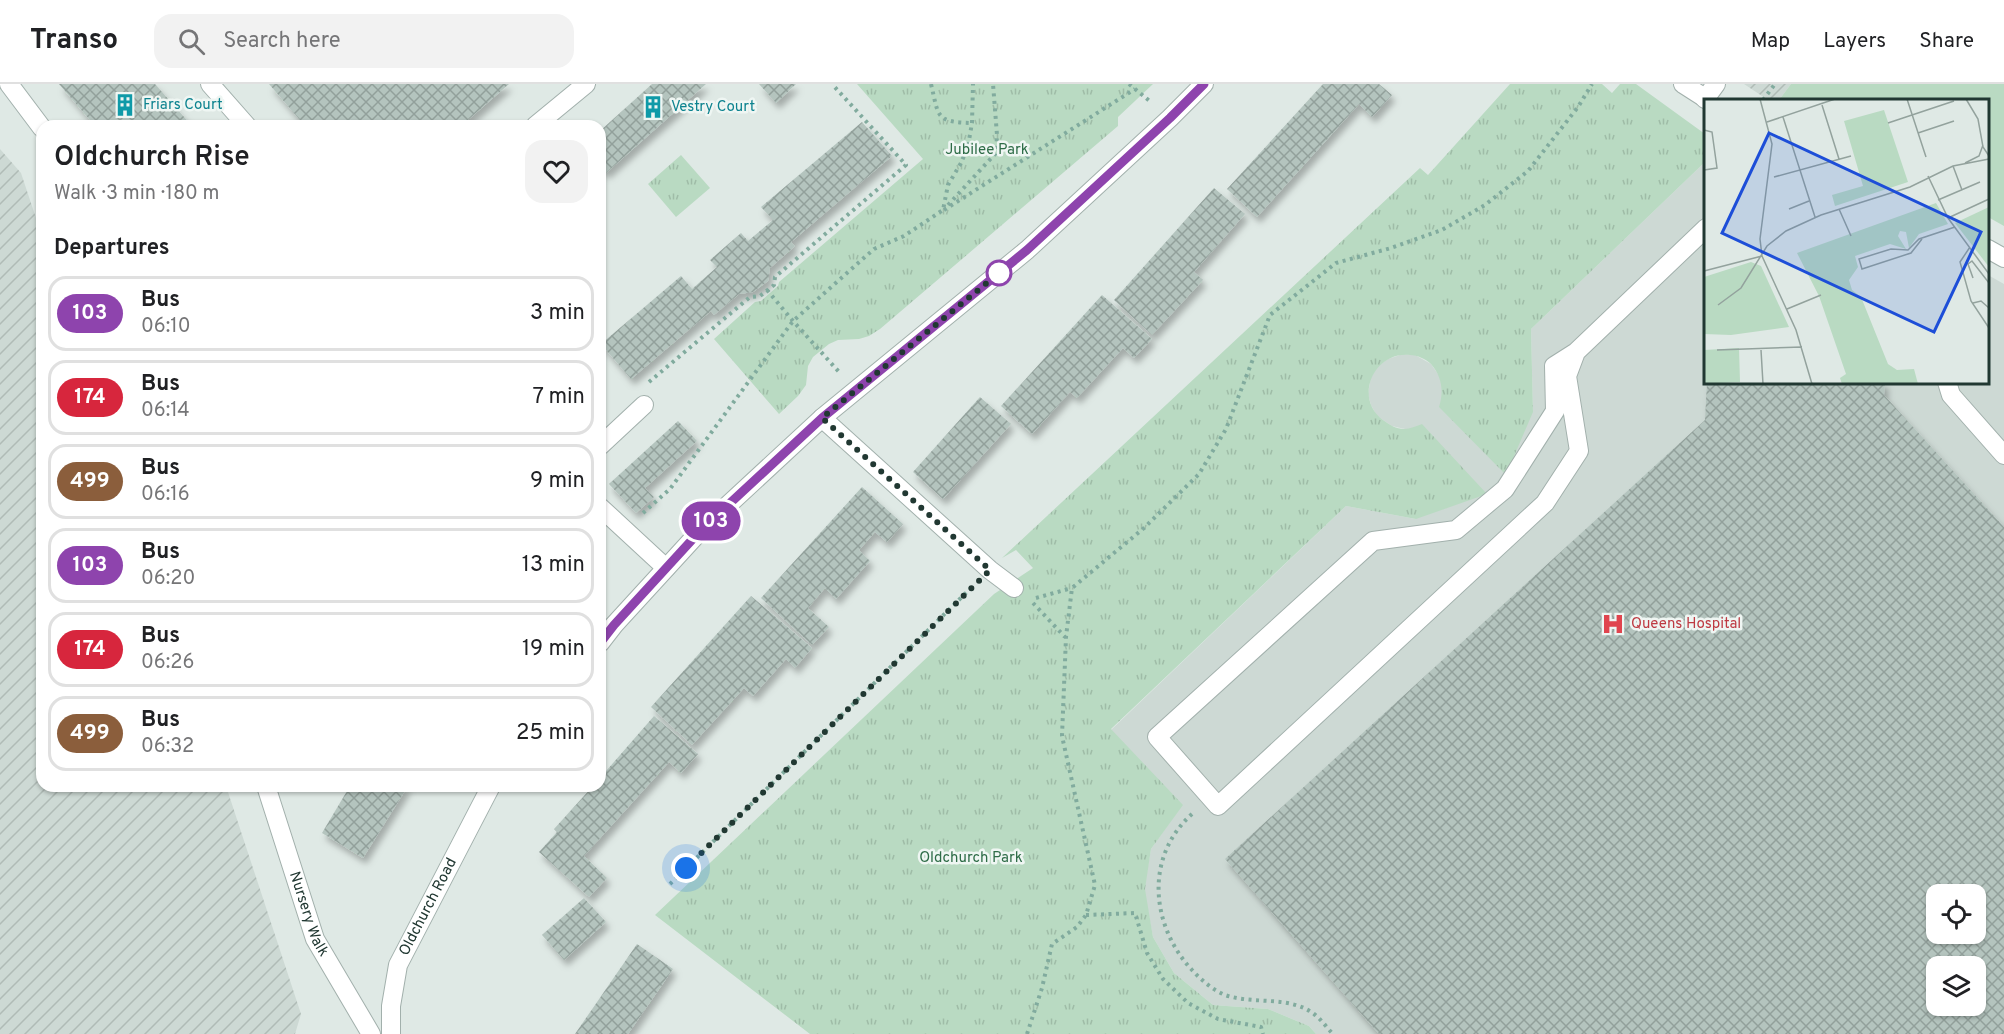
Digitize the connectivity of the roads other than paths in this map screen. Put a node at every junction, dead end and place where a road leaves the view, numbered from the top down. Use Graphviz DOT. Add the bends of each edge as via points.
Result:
graph roads {
  1 [pos="9,84"];
  2 [pos="210,84"];
  3 [pos="586,84"];
  4 [pos="1204,84"];
  5 [pos="1683,84"];
  6 [pos="1710,94"];
  7 [pos="36,120"];
  8 [pos="242,120"];
  9 [pos="542,120"];
  10 [pos="1704,230"];
  11 [pos="1989,250"];
  12 [pos="2004,258"];
  13 [pos="1576,352"];
  14 [pos="1948,384"];
  15 [pos="644,405"];
  16 [pos="822,418"];
  17 [pos="606,440"];
  18 [pos="2004,455"];
  19 [pos="606,513"];
  20 [pos="666,568"];
  21 [pos="1014,588"];
  22 [pos="606,635"];
  23 [pos="268,792"];
  24 [pos="488,792"];
  25 [pos="371,1034"];
  26 [pos="391,1034"];
  1 -- 7 [label="street"];
  2 -- 8 [label="street"];
  3 -- 9 [label="street"];
  4 -- 16 [label="street" via="1027,250"];
  5 -- 6 [label="street"];
  10 -- 13 [label="street"];
  11 -- 12 [label="street"];
  13 -- 13 [label="street" via="1567,376 1580,451 1545,503 1218,806 1157,737 1373,541 1456,530 1505,489 1555,411 1554,366"];
  14 -- 18 [label="street" via="1951,395"];
  15 -- 17 [label="street"];
  16 -- 20 [label="street" via="701,530"];
  16 -- 21 [label="street"];
  19 -- 20 [label="street"];
  20 -- 22 [label="street"];
  23 -- 25 [label="street, Nursery Walk" via="315,939"];
  24 -- 26 [label="street, Oldchurch Road" via="398,965"];
}
